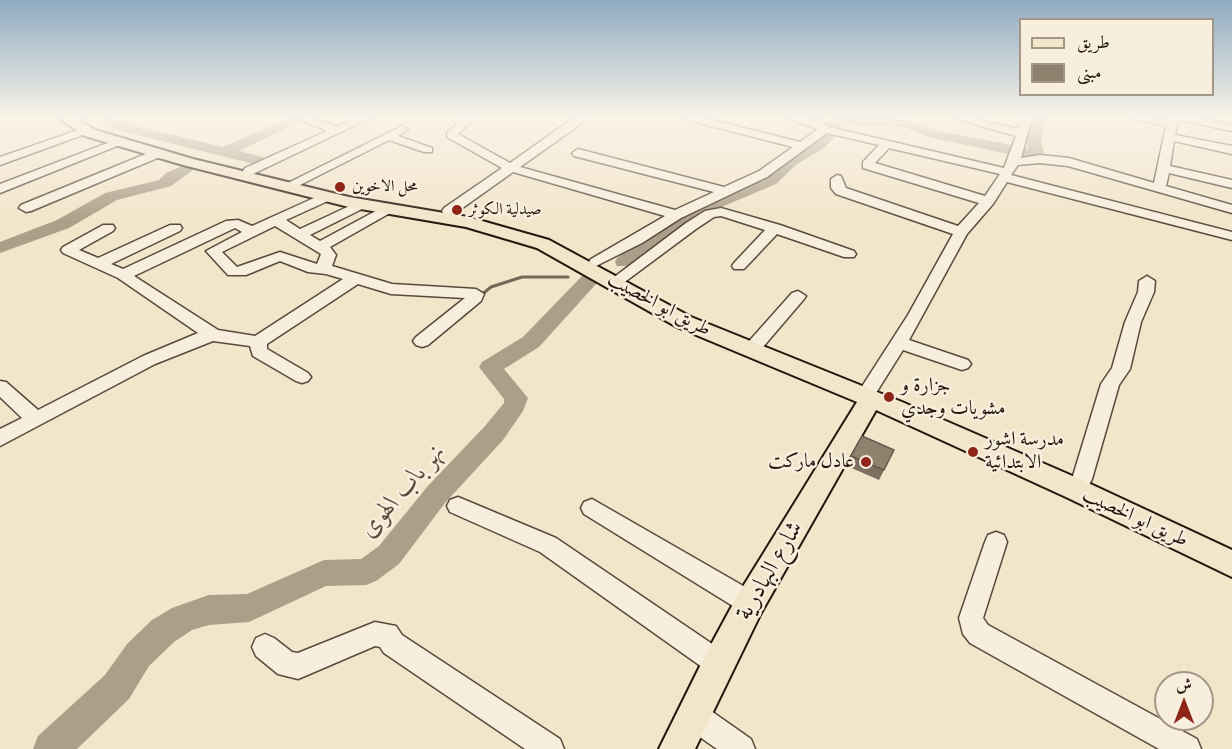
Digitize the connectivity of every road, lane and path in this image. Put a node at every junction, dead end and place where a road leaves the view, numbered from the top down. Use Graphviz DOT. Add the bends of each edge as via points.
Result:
graph roads {
  1 [pos="17,152"];
  2 [pos="93,152"];
  3 [pos="154,152"];
  4 [pos="180,152"];
  5 [pos="291,152"];
  6 [pos="356,152"];
  7 [pos="482,152"];
  8 [pos="534,152"];
  9 [pos="794,152"];
  10 [pos="879,152"];
  11 [pos="963,152"];
  12 [pos="1005,152"];
  13 [pos="1016,152"];
  14 [pos="1168,152"];
  15 [pos="158,153"];
  16 [pos="578,153"];
  17 [pos="1014,158"];
  18 [pos="0,161"];
  19 [pos="511,168"];
  20 [pos="1164,168"];
  21 [pos="249,171"];
  22 [pos="837,179"];
  23 [pos="294,183"];
  24 [pos="1232,184"];
  25 [pos="1154,187"];
  26 [pos="0,189"];
  27 [pos="727,192"];
  28 [pos="325,196"];
  29 [pos="988,201"];
  30 [pos="363,205"];
  31 [pos="26,208"];
  32 [pos="1232,209"];
  33 [pos="390,210"];
  34 [pos="449,211"];
  35 [pos="676,215"];
  36 [pos="276,220"];
  37 [pos="495,225"];
  38 [pos="108,228"];
  39 [pos="175,228"];
  40 [pos="775,228"];
  41 [pos="251,231"];
  42 [pos="961,232"];
  43 [pos="299,235"];
  44 [pos="1232,237"];
  45 [pos="319,247"];
  46 [pos="849,254"];
  47 [pos="596,262"];
  48 [pos="98,264"];
  49 [pos="739,266"];
  50 [pos="327,268"];
  51 [pos="123,275"];
  52 [pos="621,278"];
  53 [pos="354,279"];
  54 [pos="1147,281"];
  55 [pos="798,296"];
  56 [pos="213,336"];
  57 [pos="422,341"];
  58 [pos="258,342"];
  59 [pos="898,342"];
  60 [pos="757,343"];
  61 [pos="963,364"];
  62 [pos="302,377"];
  63 [pos="0,387"];
  64 [pos="870,393"];
  65 [pos="36,419"];
  66 [pos="0,438"];
  67 [pos="1082,480"];
  68 [pos="458,506"];
  69 [pos="592,508"];
  70 [pos="996,542"];
  71 [pos="1232,547"];
  72 [pos="1232,564"];
  73 [pos="750,603"];
  74 [pos="265,647"];
  75 [pos="718,663"];
  76 [pos="694,716"];
  77 [pos="550,749"];
  78 [pos="677,749"];
  79 [pos="741,749"];
  80 [pos="1186,749"];
  1 -- 18 [label="street"];
  2 -- 26 [label="street"];
  3 -- 15 [label="main road, طريق ابو الخصيب"];
  4 -- 21 [label="main road, طريق ابو الخصيب"];
  5 -- 21 [label="street"];
  6 -- 23 [label="street"];
  7 -- 19 [label="street"];
  8 -- 19 [label="street"];
  9 -- 27 [label="street"];
  10 -- 29 [label="street" via="867,165"];
  11 -- 17 [label="street"];
  12 -- 17 [label="street"];
  13 -- 17 [label="street"];
  14 -- 20 [label="street"];
  15 -- 28 [label="main road, طريق ابو الخصيب"];
  15 -- 31 [label="street"];
  16 -- 27 [label="street"];
  17 -- 25 [label="street" via="1069,162"];
  17 -- 29 [label="street"];
  17 -- 44 [label="street"];
  19 -- 34 [label="street"];
  19 -- 35 [label="street"];
  20 -- 24 [label="street"];
  20 -- 25 [label="street" via="1160,185"];
  21 -- 23 [label="main road, طريق ابو الخصيب"];
  22 -- 42 [label="street" via="841,191"];
  23 -- 34 [label="main road, طريق ابو الخصيب"];
  25 -- 32 [label="street"];
  27 -- 35 [label="street"];
  28 -- 30 [label="main road, طريق ابو الخصيب"];
  28 -- 36 [label="street"];
  29 -- 42 [label="street"];
  30 -- 33 [label="main road, طريق ابو الخصيب"];
  30 -- 43 [label="street"];
  33 -- 37 [label="main road, طريق ابو الخصيب"];
  33 -- 45 [label="street"];
  34 -- 37 [label="main road, طريق ابو الخصيب"];
  35 -- 47 [label="street"];
  36 -- 41 [label="street"];
  36 -- 43 [label="street"];
  37 -- 47 [label="main road, طريق ابو الخصيب" via="546,236"];
  37 -- 64 [label="main road, طريق ابو الخصيب" via="563,253 684,322"];
  38 -- 48 [label="street" via="68,250"];
  39 -- 48 [label="street"];
  40 -- 46 [label="street"];
  40 -- 49 [label="street"];
  40 -- 52 [label="street" via="730,213 710,214"];
  41 -- 50 [label="street" via="213,251 233,272 241,273 280,256 313,268"];
  41 -- 51 [label="street" via="231,224"];
  42 -- 59 [label="street"];
  43 -- 45 [label="street"];
  45 -- 50 [label="street" via="329,255 324,266"];
  47 -- 52 [label="main road, طريق ابو الخصيب"];
  48 -- 51 [label="street"];
  50 -- 53 [label="street"];
  51 -- 56 [label="street"];
  52 -- 60 [label="main road, طريق ابو الخصيب"];
  53 -- 57 [label="street" via="391,289 476,294"];
  53 -- 58 [label="street"];
  54 -- 67 [label="street" via="1121,369 1110,384"];
  55 -- 60 [label="street"];
  56 -- 58 [label="street"];
  56 -- 65 [label="street" via="149,360"];
  58 -- 62 [label="street" via="259,352"];
  59 -- 61 [label="street"];
  59 -- 64 [label="street"];
  60 -- 64 [label="main road, طريق ابو الخصيب"];
  63 -- 65 [label="street"];
  64 -- 67 [label="main road, طريق ابو الخصيب"];
  64 -- 72 [label="main road, طريق ابو الخصيب"];
  64 -- 73 [label="main road, شارع البهادرية"];
  65 -- 66 [label="street"];
  67 -- 71 [label="main road, طريق ابو الخصيب"];
  68 -- 75 [label="street" via="548,545"];
  69 -- 73 [label="street"];
  70 -- 80 [label="street" via="972,618 972,626 979,634"];
  73 -- 75 [label="main road, شارع البهادرية"];
  74 -- 77 [label="street" via="287,665 298,666 375,634 387,635 393,644"];
  75 -- 76 [label="main road, شارع البهادرية"];
  76 -- 78 [label="main road, شارع البهادرية"];
  76 -- 79 [label="street"];
}
